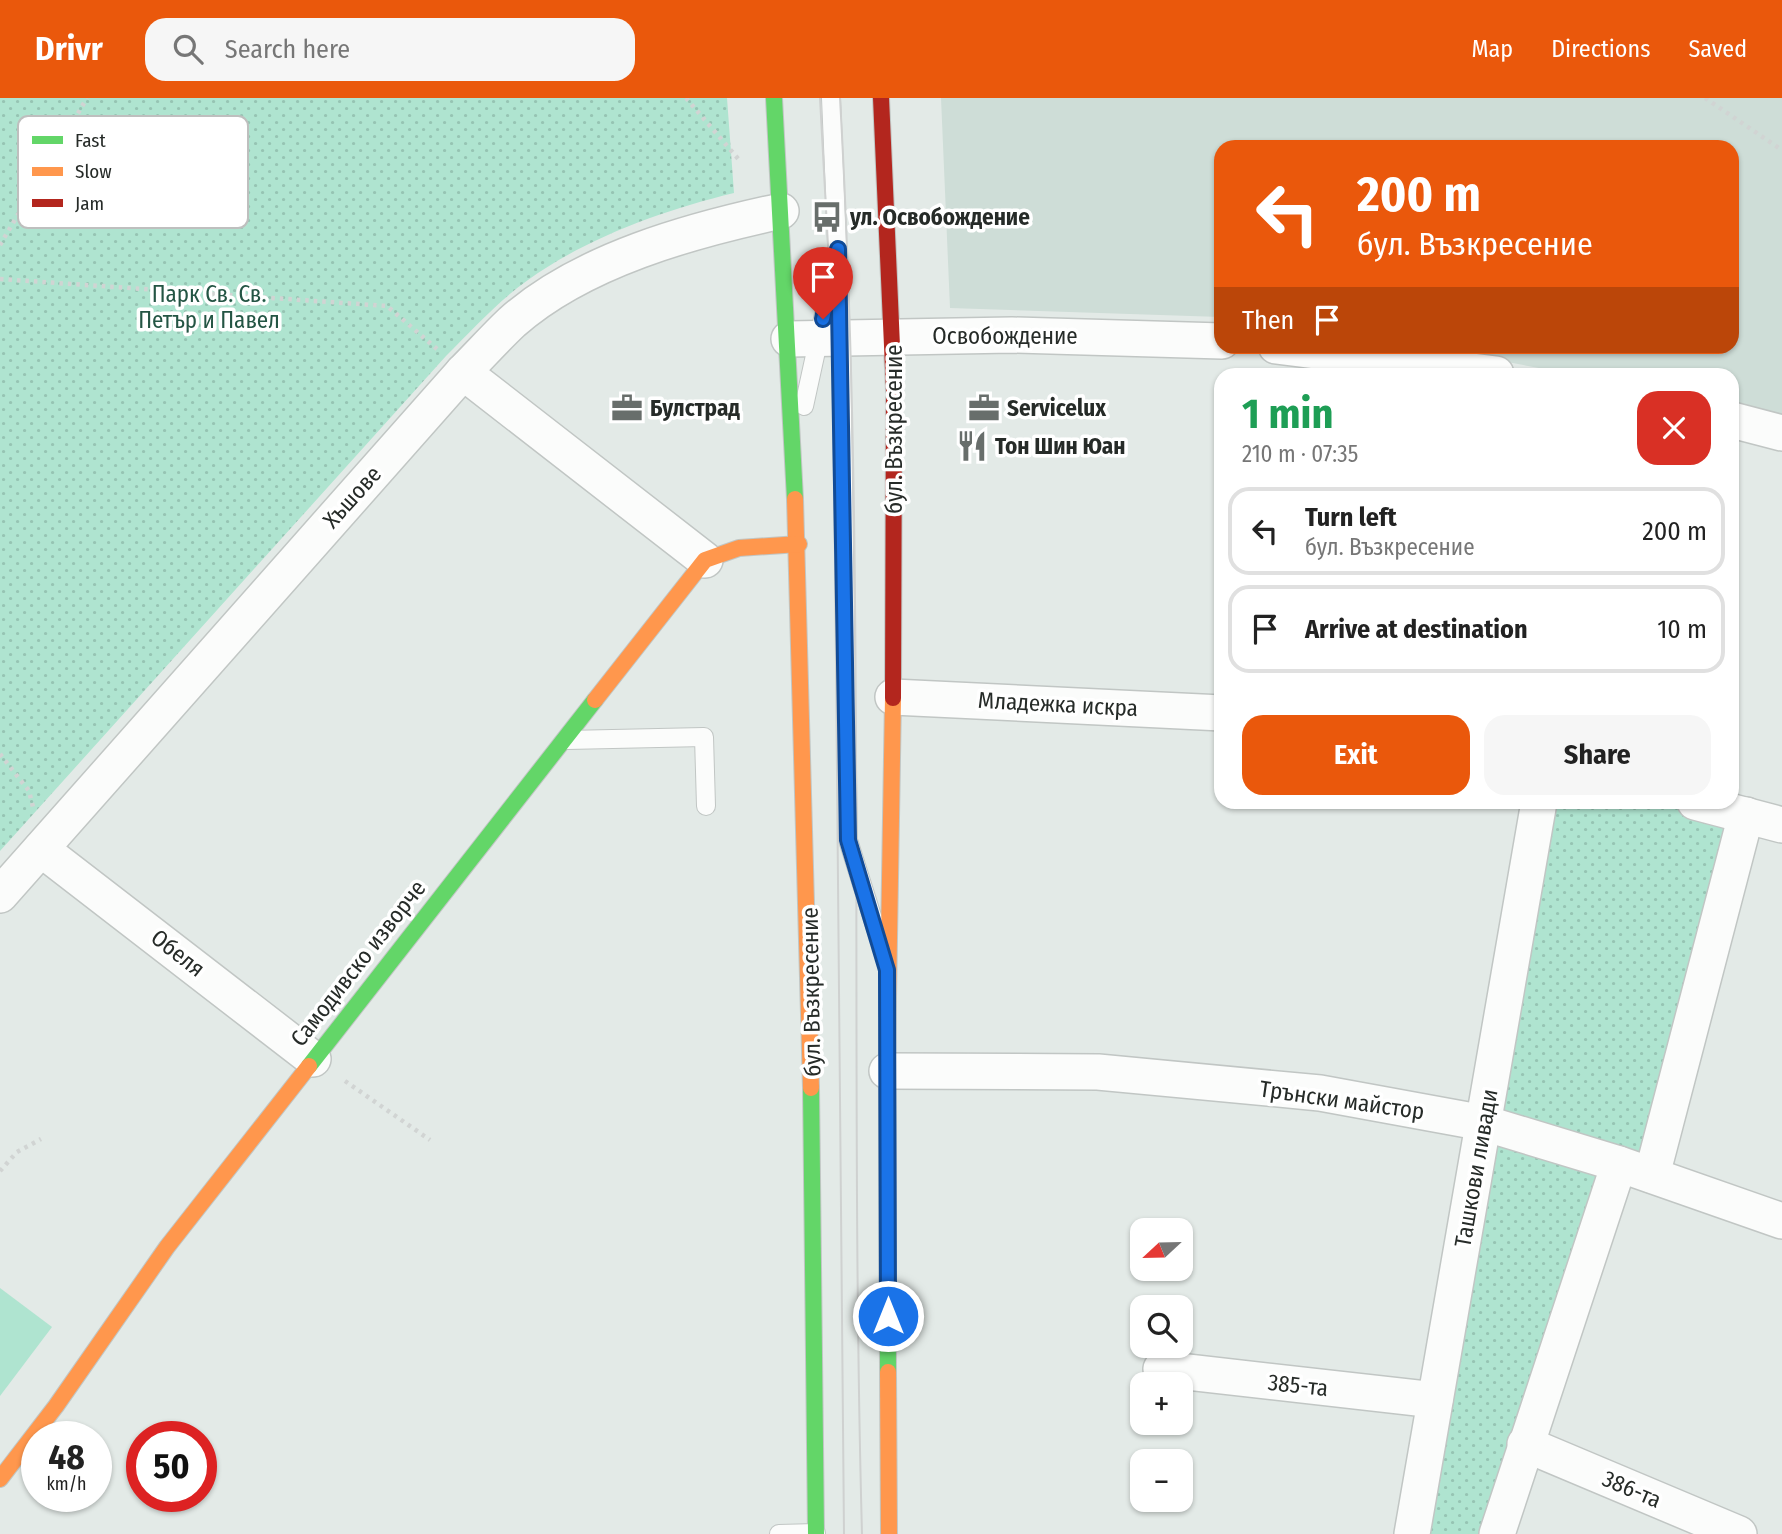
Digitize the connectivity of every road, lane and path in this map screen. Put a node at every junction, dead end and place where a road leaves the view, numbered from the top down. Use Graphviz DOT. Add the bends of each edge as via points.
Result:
graph roads {
  1 [pos="88,98"];
  2 [pos="686,98"];
  3 [pos="774,98"];
  4 [pos="831,98"];
  5 [pos="881,98"];
  6 [pos="1705,98"];
  7 [pos="77,116"];
  8 [pos="1782,150"];
  9 [pos="743,164"];
  10 [pos="781,211"];
  11 [pos="18,215"];
  12 [pos="0,245"];
  13 [pos="0,279"];
  14 [pos="894,336"];
  15 [pos="816,338"];
  16 [pos="1214,341"];
  17 [pos="1339,354"];
  18 [pos="1449,368"];
  19 [pos="463,372"];
  20 [pos="1739,423"];
  21 [pos="1778,426"];
  22 [pos="795,451"];
  23 [pos="799,544"];
  24 [pos="705,560"];
  25 [pos="893,697"];
  26 [pos="1214,713"];
  27 [pos="564,740"];
  28 [pos="0,754"];
  29 [pos="706,806"];
  30 [pos="1538,809"];
  31 [pos="1722,809"];
  32 [pos="1746,815"];
  33 [pos="1782,825"];
  34 [pos="41,849"];
  35 [pos="0,895"];
  36 [pos="887,970"];
  37 [pos="313,1059"];
  38 [pos="887,1071"];
  39 [pos="359,1091"];
  40 [pos="1483,1123"];
  41 [pos="41,1139"];
  42 [pos="430,1140"];
  43 [pos="1619,1164"];
  44 [pos="0,1171"];
  45 [pos="1652,1175"];
  46 [pos="1782,1221"];
  47 [pos="1161,1369"];
  48 [pos="1435,1400"];
  49 [pos="1525,1444"];
  50 [pos="0,1479"];
  51 [pos="816,1533"];
  52 [pos="779,1534"];
  53 [pos="889,1534"];
  54 [pos="1412,1534"];
  55 [pos="1497,1534"];
  56 [pos="1739,1534"];
  1 -- 7 [label="path"];
  2 -- 9 [label="path"];
  3 -- 10 [label="main road, бул. Възкресение"];
  4 -- 15 [label="lane, бул. Възкресение" via="838,249"];
  5 -- 14 [label="main road, бул. Възкресение"];
  6 -- 8 [label="path"];
  10 -- 15 [label="main road, бул. Възкресение"];
  10 -- 19 [label="street, Хъшове" via="703,229 587,274 513,321"];
  11 -- 12 [label="path"];
  13 -- 19 [label="path" via="387,306"];
  14 -- 15 [label="street, Освобождение"];
  14 -- 16 [label="street, Освобождение"];
  14 -- 25 [label="main road, бул. Възкресение"];
  15 -- 22 [label="lane, бул. Възкресение"];
  15 -- 22 [label="main road, бул. Възкресение"];
  15 -- 36 [label="lane, бул. Възкресение" via="848,840"];
  17 -- 18 [label="street"];
  19 -- 24 [label="street"];
  19 -- 34 [label="street, Хъшове"];
  20 -- 21 [label="street"];
  22 -- 23 [label="main road, бул. Възкресение"];
  23 -- 24 [label="main road" via="745,547"];
  23 -- 51 [label="main road, бул. Възкресение" via="813,1074"];
  24 -- 27 [label="main road, Самодивско изворче"];
  25 -- 26 [label="street, Младежка искра"];
  25 -- 36 [label="main road, бул. Възкресение"];
  27 -- 29 [label="lane" via="704,737"];
  27 -- 37 [label="main road, Самодивско изворче"];
  28 -- 34 [label="path" via="29,791"];
  30 -- 40 [label="street, Ташкови ливади"];
  31 -- 32 [label="street"];
  32 -- 33 [label="street"];
  32 -- 45 [label="street"];
  34 -- 35 [label="street, Хъшове"];
  34 -- 37 [label="street, Обеля"];
  36 -- 38 [label="main road, бул. Възкресение"];
  37 -- 50 [label="main road, Самодивско изворче" via="167,1247 57,1406"];
  38 -- 40 [label="street, Трънски майстор" via="1098,1072 1320,1093"];
  38 -- 53 [label="main road, бул. Възкресение"];
  39 -- 42 [label="path"];
  40 -- 43 [label="street, Трънски майстор"];
  40 -- 48 [label="street, Ташкови ливади"];
  41 -- 44 [label="path" via="17,1152"];
  43 -- 45 [label="street, Трънски майстор"];
  43 -- 49 [label="street"];
  45 -- 46 [label="street, Трънски майстор"];
  47 -- 48 [label="street, 385-та"];
  48 -- 54 [label="street, Ташкови ливади"];
  49 -- 55 [label="street"];
  49 -- 56 [label="street, 386-та"];
  51 -- 52 [label="lane"];
}
